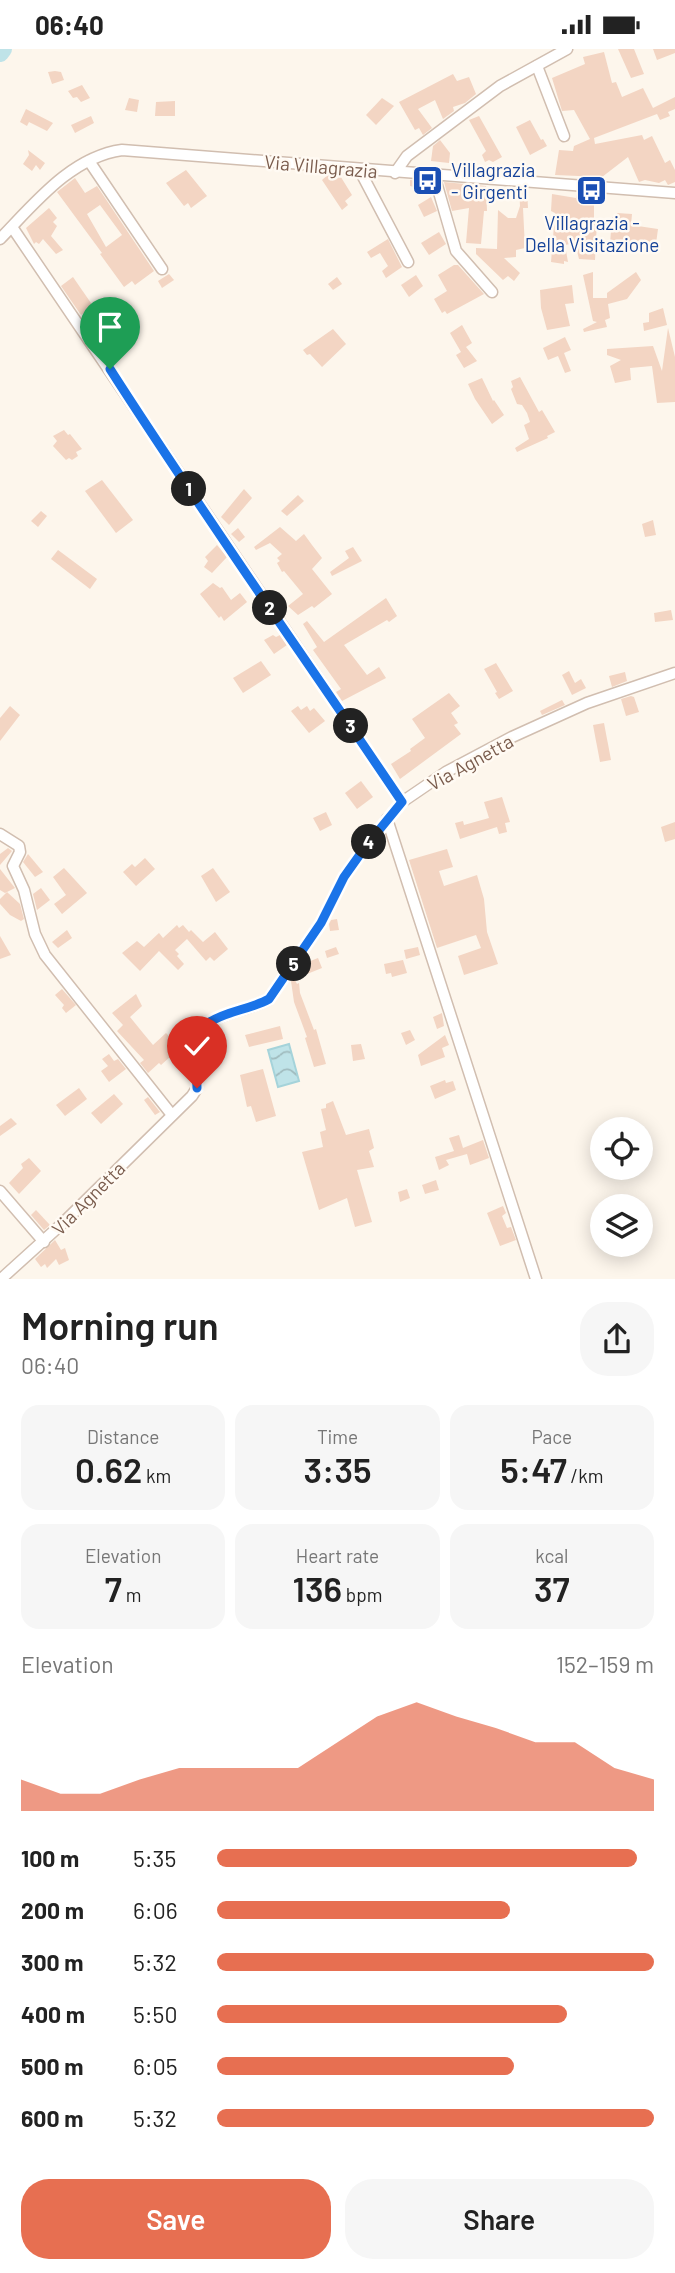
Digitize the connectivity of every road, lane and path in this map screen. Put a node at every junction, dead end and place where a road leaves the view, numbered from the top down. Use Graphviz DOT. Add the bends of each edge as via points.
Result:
graph roads {
  1 [pos="567,49"];
  2 [pos="537,66"];
  3 [pos="564,136"];
  4 [pos="89,161"];
  5 [pos="359,169"];
  6 [pos="395,173"];
  7 [pos="434,175"];
  8 [pos="675,193"];
  9 [pos="12,227"];
  10 [pos="0,239"];
  11 [pos="408,262"];
  12 [pos="162,269"];
  13 [pos="492,292"];
  14 [pos="675,673"];
  15 [pos="402,802"];
  16 [pos="387,819"];
  17 [pos="0,834"];
  18 [pos="172,1115"];
  19 [pos="0,1191"];
  20 [pos="44,1241"];
  21 [pos="1,1279"];
  22 [pos="536,1279"];
  1 -- 2 [label="street"];
  2 -- 3 [label="street"];
  2 -- 6 [label="street" via="500,86 407,156"];
  4 -- 5 [label="street, Via Villagrazia" via="122,150"];
  4 -- 9 [label="street, Via Villagrazia" via="53,186"];
  4 -- 12 [label="street"];
  5 -- 6 [label="street, Via Villagrazia"];
  5 -- 11 [label="street"];
  6 -- 7 [label="street, Via Villagrazia"];
  7 -- 8 [label="street, Via Villagrazia"];
  7 -- 13 [label="street" via="456,251"];
  9 -- 10 [label="street, Via Villagrazia"];
  9 -- 15 [label="street"];
  14 -- 15 [label="street, Via Agnetta" via="587,703 512,737"];
  15 -- 16 [label="street, Via Agnetta"];
  16 -- 18 [label="street, Via Agnetta" via="344,877 321,923 269,999 205,1024 193,1045 197,1088"];
  16 -- 22 [label="street"];
  17 -- 18 [label="street" via="19,846 13,866 45,955"];
  18 -- 20 [label="street, Via Agnetta"];
  19 -- 20 [label="street"];
  20 -- 21 [label="street, Via Agnetta"];
}
